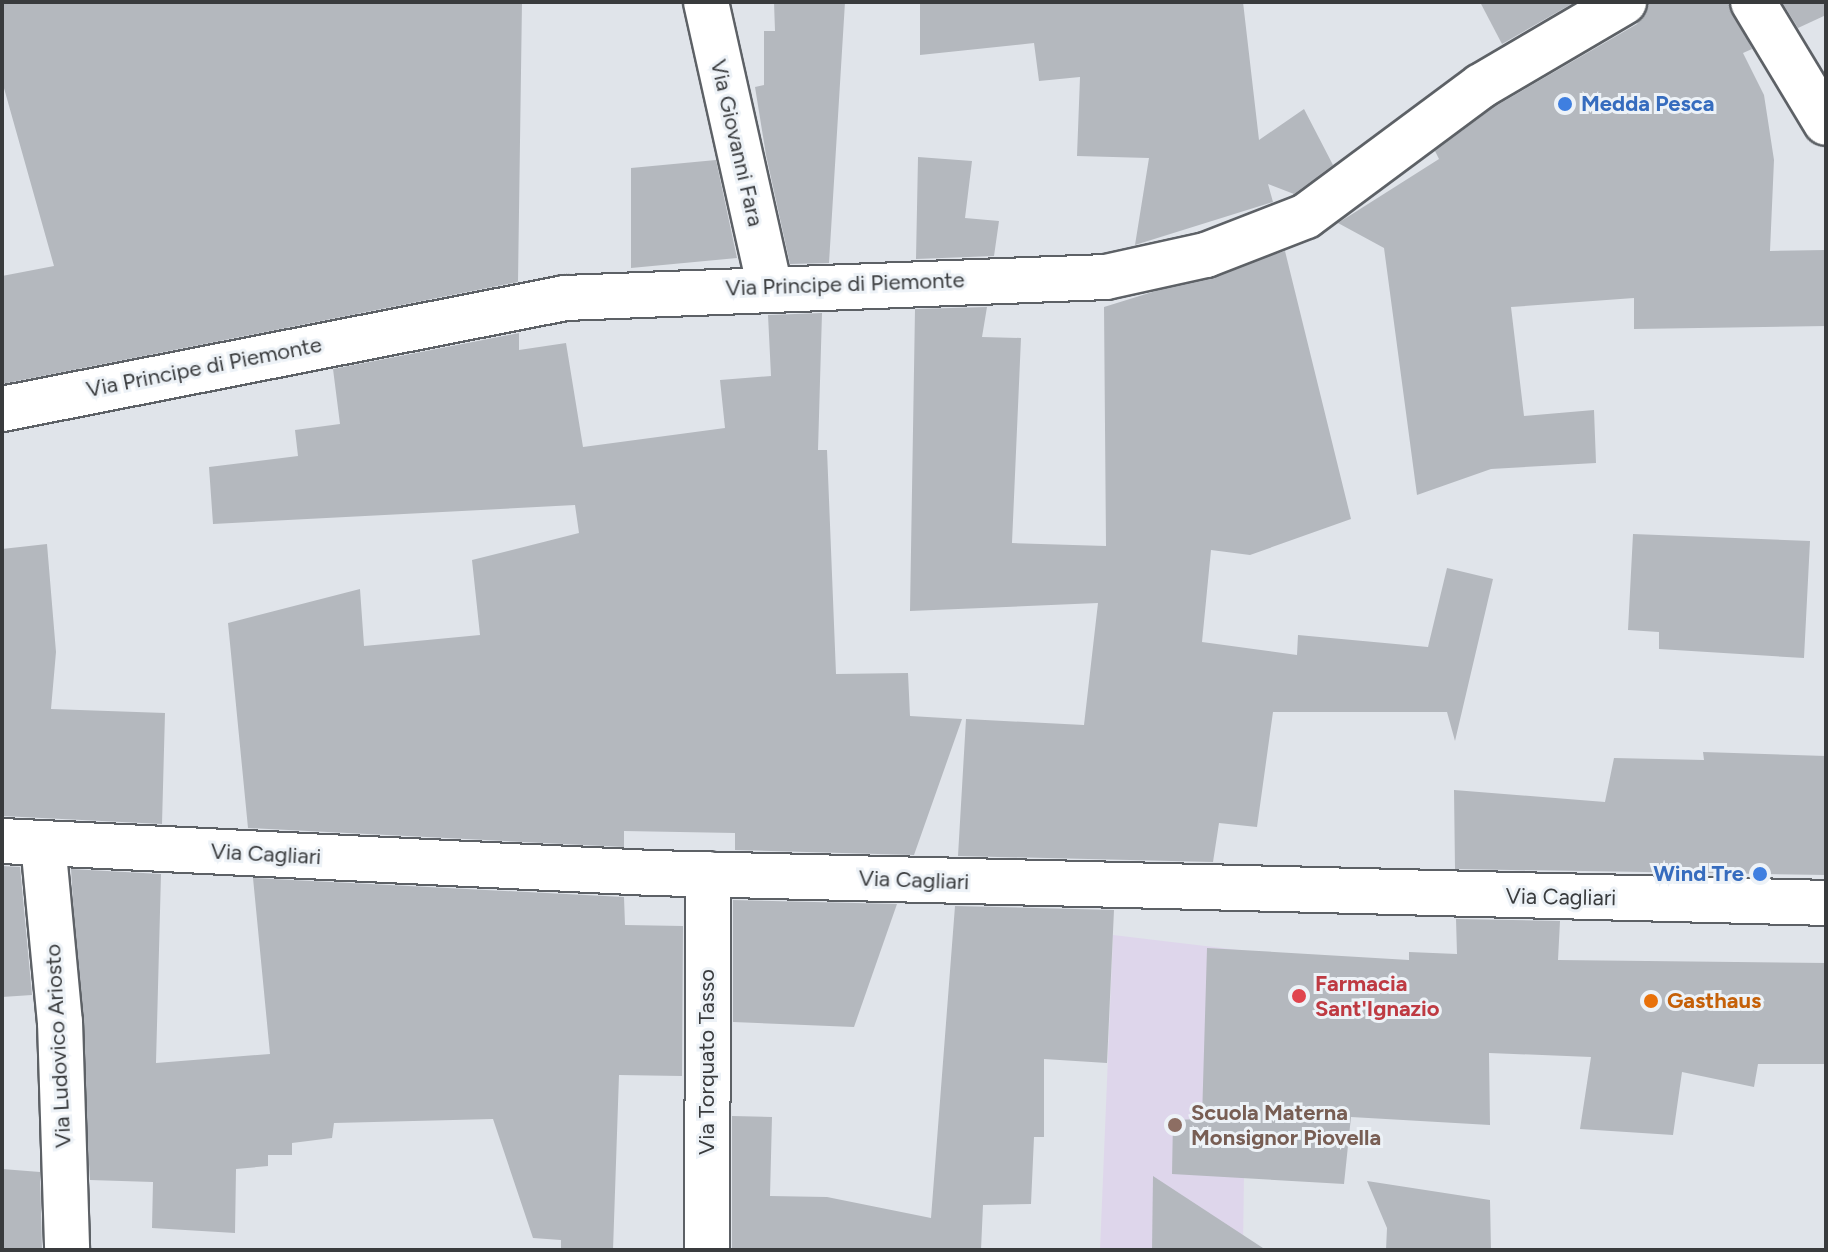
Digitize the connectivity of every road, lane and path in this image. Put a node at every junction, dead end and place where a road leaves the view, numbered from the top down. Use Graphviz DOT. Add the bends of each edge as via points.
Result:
graph roads {
  1 [pos="706,2"];
  2 [pos="1624,2"];
  3 [pos="1753,2"];
  4 [pos="1826,123"];
  5 [pos="769,285"];
  6 [pos="2,409"];
  7 [pos="22,842"];
  8 [pos="708,874"];
  9 [pos="1826,903"];
  10 [pos="67,1250"];
  11 [pos="707,1250"];
  1 -- 5 [label="street, Via Giovanni Fara"];
  2 -- 5 [label="street, Via Principe di Piemonte" via="1481,86 1306,216 1206,255 1106,277"];
  3 -- 4 [label="street"];
  5 -- 6 [label="street, Via Principe di Piemonte" via="565,298"];
  7 -- 8 [label="street, Via Cagliari"];
  7 -- 10 [label="street, Via Ludovico Ariosto" via="60,1022"];
  8 -- 9 [label="street, Via Cagliari"];
  8 -- 11 [label="street, Via Torquato Tasso"];
}
